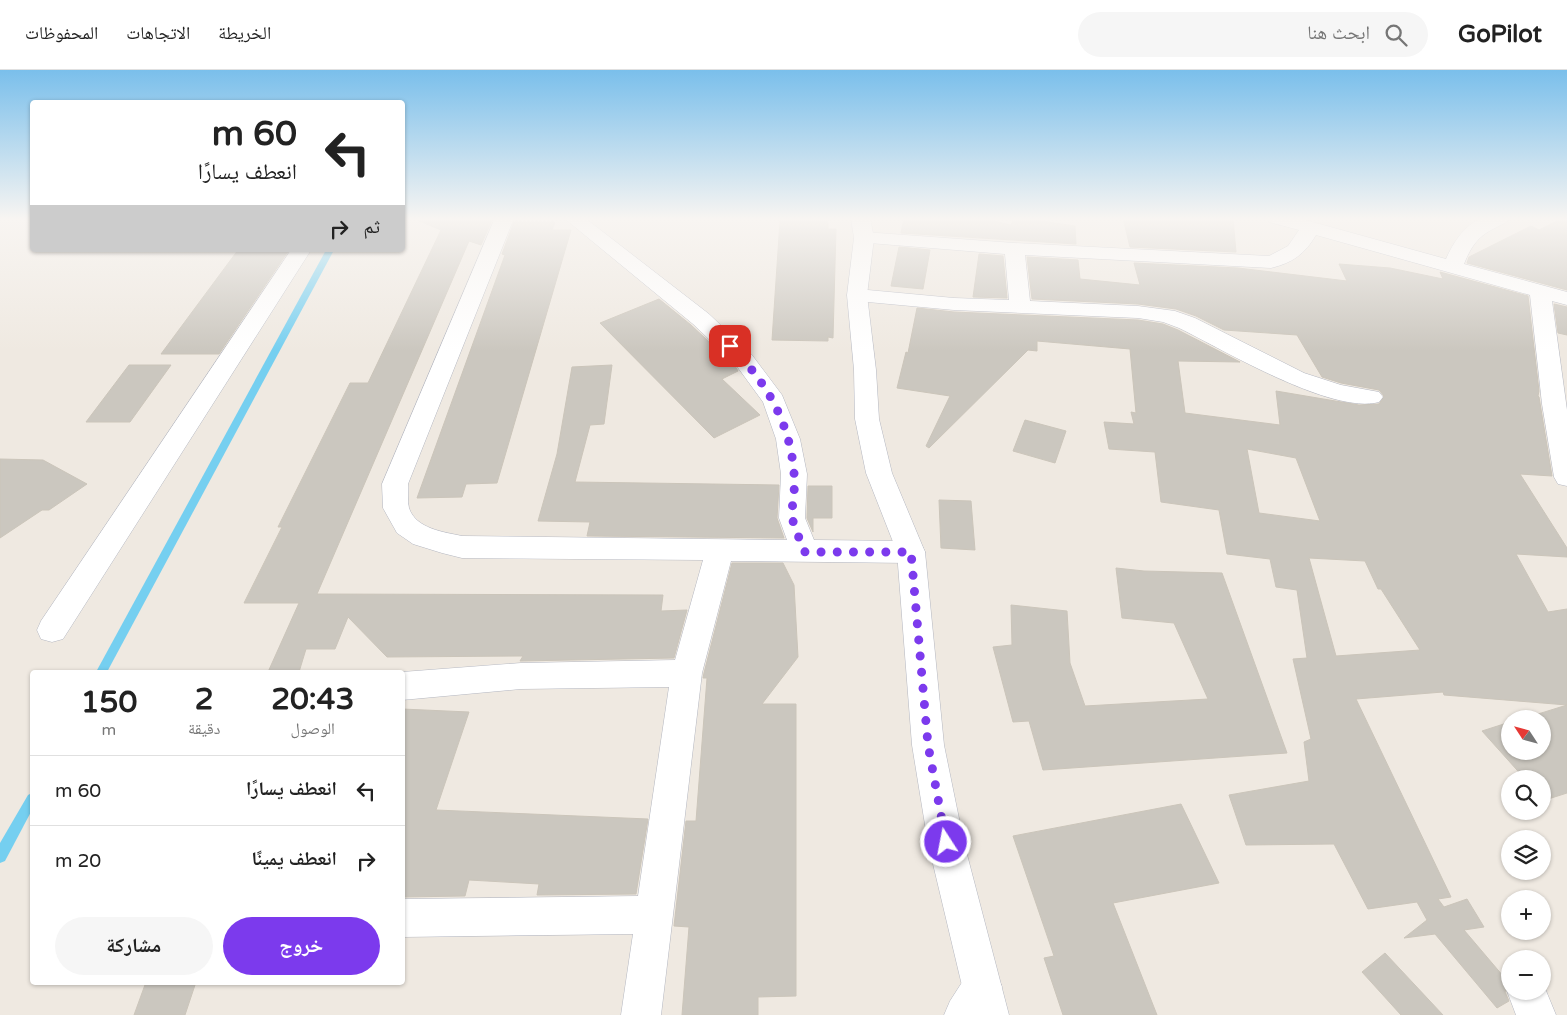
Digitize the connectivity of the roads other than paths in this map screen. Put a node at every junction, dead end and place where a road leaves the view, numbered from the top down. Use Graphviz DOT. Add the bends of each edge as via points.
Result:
graph roads {
  1 [pos="293,262"];
  2 [pos="487,262"];
  3 [pos="629,262"];
  4 [pos="860,262"];
  5 [pos="1015,262"];
  6 [pos="1432,262"];
  7 [pos="1455,262"];
  8 [pos="1453,268"];
  9 [pos="1540,290"];
  10 [pos="858,295"];
  11 [pos="1567,299"];
  12 [pos="1020,307"];
  13 [pos="1371,397"];
  14 [pos="1567,477"];
  15 [pos="720,550"];
  16 [pos="805,552"];
  17 [pos="911,552"];
  18 [pos="52,630"];
  19 [pos="687,673"];
  20 [pos="405,686"];
  21 [pos="655,915"];
  22 [pos="405,918"];
  23 [pos="1530,1000"];
  24 [pos="978,1006"];
  25 [pos="640,1015"];
  26 [pos="1536,1015"];
  1 -- 18 [label="street"];
  2 -- 15 [label="street" via="395,484 396,507 405,525 422,538 462,547"];
  3 -- 16 [label="street" via="701,319 744,360 774,401 788,438 794,474 792,518"];
  4 -- 10 [label="street"];
  5 -- 12 [label="street"];
  6 -- 8 [label="street"];
  7 -- 8 [label="street"];
  8 -- 9 [label="street"];
  9 -- 11 [label="street"];
  9 -- 14 [label="street"];
  10 -- 12 [label="street"];
  10 -- 17 [label="street" via="867,419 879,473"];
  12 -- 13 [label="street" via="1167,316 1296,378 1340,393"];
  15 -- 16 [label="street"];
  15 -- 19 [label="street"];
  16 -- 17 [label="street"];
  17 -- 24 [label="street" via="928,745"];
  19 -- 20 [label="street" via="521,676"];
  19 -- 21 [label="street"];
  21 -- 22 [label="street"];
  21 -- 25 [label="street"];
  23 -- 26 [label="street"];
}
